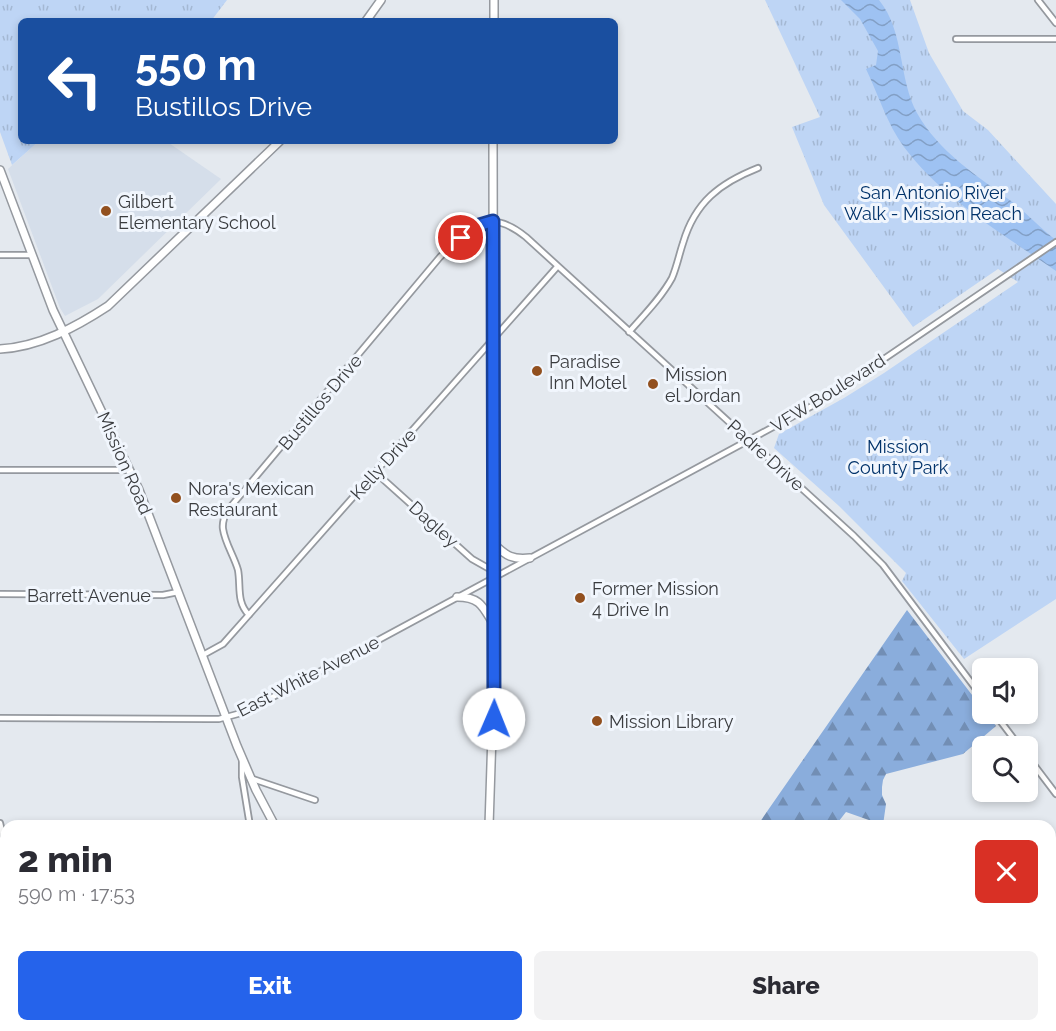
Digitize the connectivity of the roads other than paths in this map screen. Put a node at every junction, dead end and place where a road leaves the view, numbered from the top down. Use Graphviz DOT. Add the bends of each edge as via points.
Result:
graph roads {
  1 [pos="381,0"];
  2 [pos="494,0"];
  3 [pos="1038,0"];
  4 [pos="368,18"];
  5 [pos="494,18"];
  6 [pos="1056,23"];
  7 [pos="956,39"];
  8 [pos="1056,39"];
  9 [pos="277,144"];
  10 [pos="493,144"];
  11 [pos="758,168"];
  12 [pos="0,170"];
  13 [pos="493,221"];
  14 [pos="1056,242"];
  15 [pos="0,255"];
  16 [pos="31,255"];
  17 [pos="557,267"];
  18 [pos="63,331"];
  19 [pos="629,332"];
  20 [pos="493,340"];
  21 [pos="0,349"];
  22 [pos="749,441"];
  23 [pos="0,470"];
  24 [pos="131,470"];
  25 [pos="375,472"];
  26 [pos="494,544"];
  27 [pos="530,558"];
  28 [pos="495,575"];
  29 [pos="178,592"];
  30 [pos="0,594"];
  31 [pos="457,597"];
  32 [pos="249,615"];
  33 [pos="494,625"];
  34 [pos="203,655"];
  35 [pos="972,685"];
  36 [pos="227,717"];
  37 [pos="0,718"];
  38 [pos="1003,724"];
  39 [pos="1012,736"];
  40 [pos="242,758"];
  41 [pos="1038,770"];
  42 [pos="250,778"];
  43 [pos="1056,794"];
  44 [pos="315,800"];
  45 [pos="249,820"];
  46 [pos="272,820"];
  47 [pos="489,820"];
  1 -- 4 [label="main road"];
  2 -- 5 [label="main road"];
  3 -- 6 [label="street"];
  7 -- 8 [label="street"];
  9 -- 18 [label="main road" via="108,306"];
  10 -- 13 [label="main road"];
  11 -- 19 [label="street" via="728,181 699,208 671,279"];
  12 -- 16 [label="main road, Mission Road"];
  13 -- 17 [label="street, Padre Drive" via="518,231"];
  13 -- 20 [label="main road"];
  13 -- 32 [label="street, Bustillos Drive" via="476,226 440,257 227,511 223,529 238,572 240,602"];
  14 -- 22 [label="street, VFW Boulevard" via="843,388"];
  15 -- 16 [label="street"];
  16 -- 18 [label="main road, Mission Road"];
  17 -- 19 [label="street, Padre Drive"];
  17 -- 20 [label="street, Kelly Drive"];
  18 -- 21 [label="main road" via="33,344"];
  18 -- 24 [label="main road, Mission Road"];
  19 -- 22 [label="street, Padre Drive"];
  20 -- 25 [label="street, Kelly Drive"];
  20 -- 26 [label="main road"];
  22 -- 27 [label="street, VFW Boulevard"];
  22 -- 35 [label="street, Padre Drive" via="883,566"];
  23 -- 24 [label="street"];
  24 -- 29 [label="main road, Mission Road"];
  25 -- 28 [label="street, Dagley"];
  25 -- 32 [label="street, Kelly Drive"];
  26 -- 27 [label="main road" via="514,559"];
  26 -- 28 [label="main road"];
  27 -- 28 [label="street, VFW Boulevard"];
  28 -- 31 [label="street, East White Avenue"];
  28 -- 33 [label="main road"];
  29 -- 30 [label="street, Barrett Avenue"];
  29 -- 34 [label="main road, Mission Road"];
  31 -- 33 [label="main road" via="478,602"];
  31 -- 36 [label="street, East White Avenue" via="245,712"];
  32 -- 34 [label="street, Kelly Drive" via="223,644"];
  33 -- 47 [label="main road"];
  34 -- 36 [label="main road, Mission Road"];
  36 -- 37 [label="street, East White Avenue"];
  36 -- 40 [label="main road, Mission Road"];
  38 -- 39 [label="street"];
  40 -- 42 [label="main road, Mission Road"];
  40 -- 45 [label="street, Mission Road"];
  41 -- 43 [label="street"];
  42 -- 44 [label="street"];
  42 -- 46 [label="main road, Mission Road"];
}
